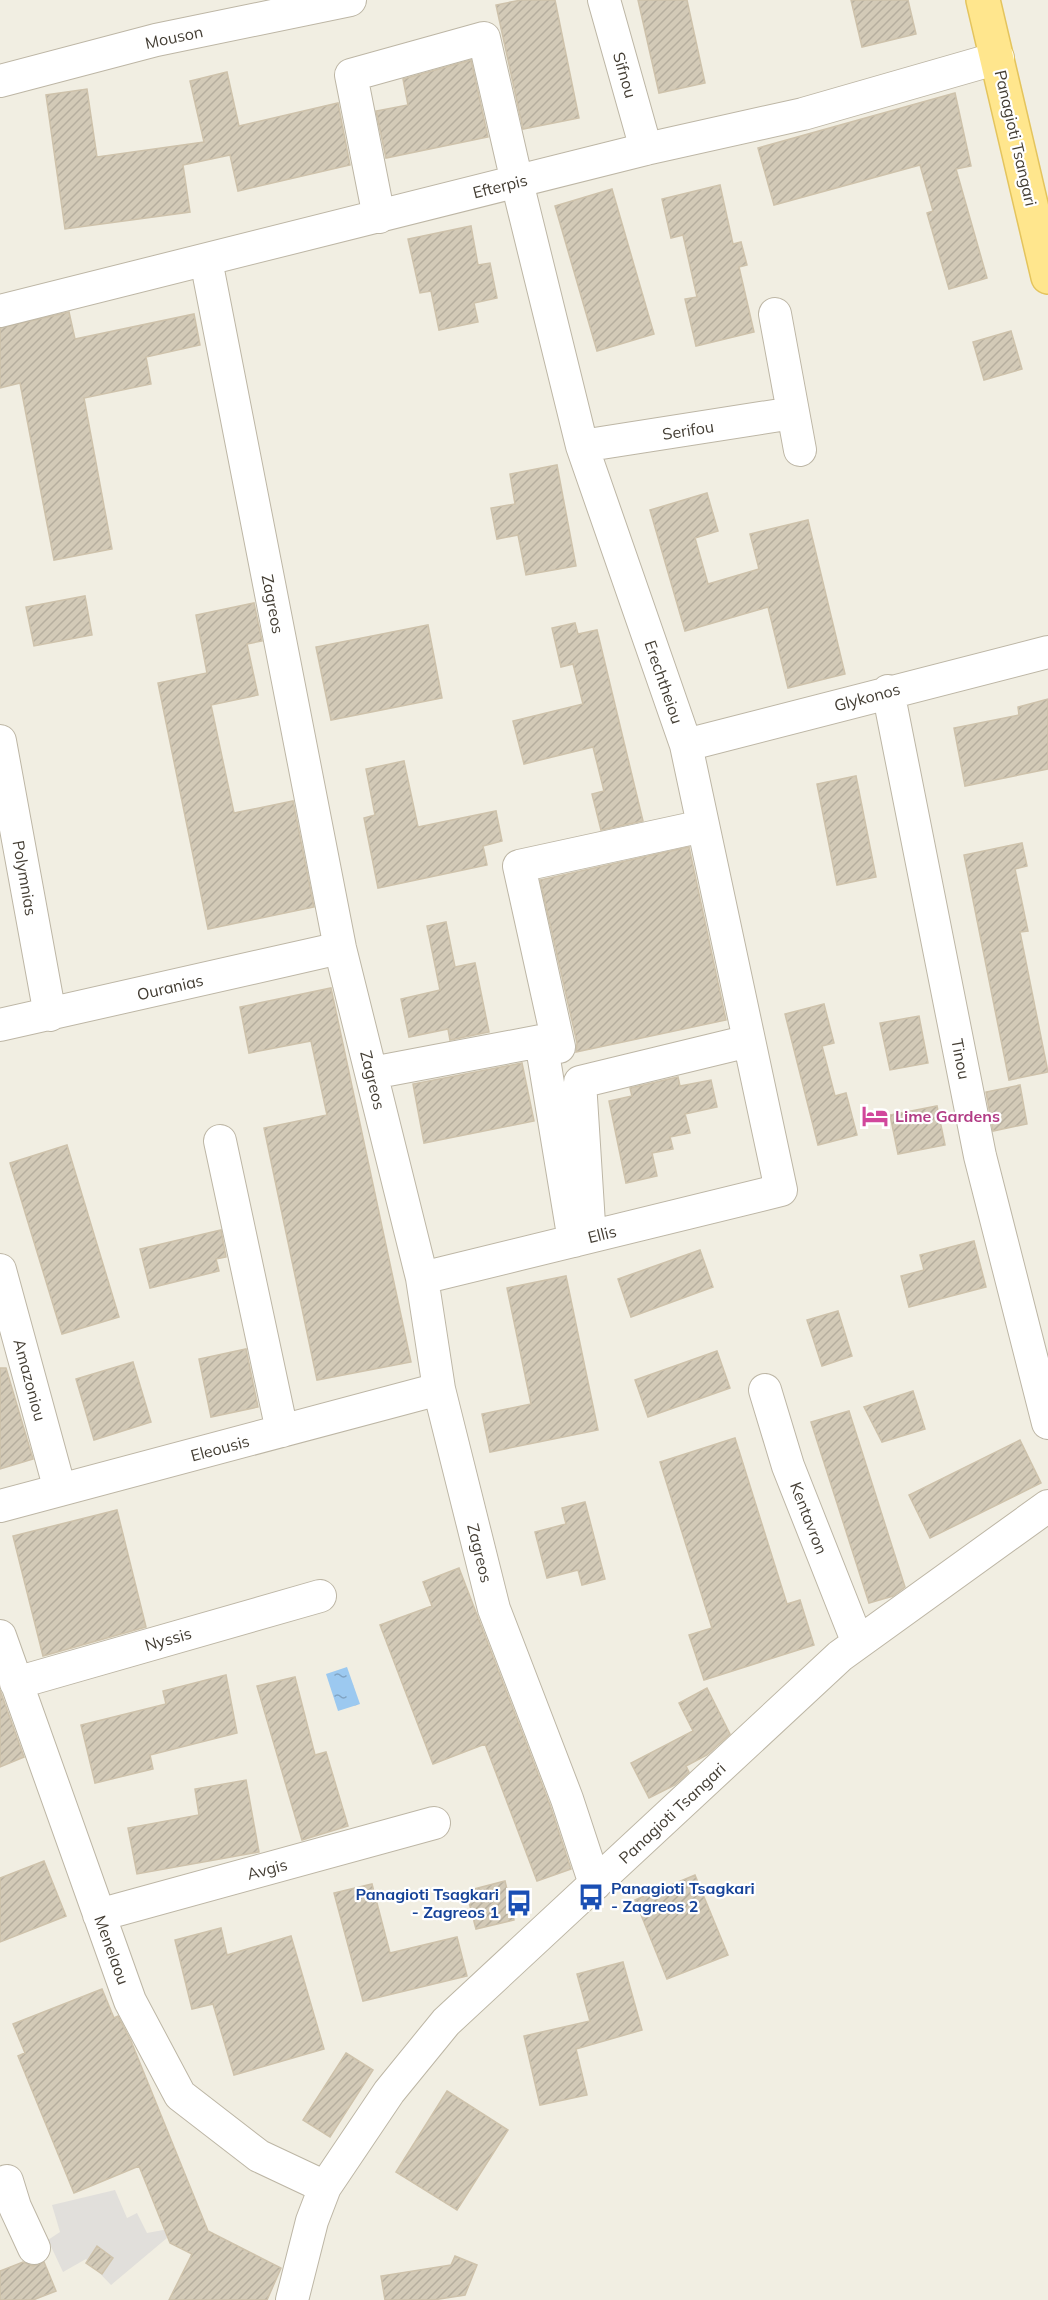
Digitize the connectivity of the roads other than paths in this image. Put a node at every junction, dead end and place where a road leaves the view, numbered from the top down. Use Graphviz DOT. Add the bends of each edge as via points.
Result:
graph roads {
  1 [pos="350,0"];
  2 [pos="604,0"];
  3 [pos="983,0"];
  4 [pos="998,58"];
  5 [pos="0,81"];
  6 [pos="646,149"];
  7 [pos="517,182"];
  8 [pos="379,217"];
  9 [pos="206,260"];
  10 [pos="1048,277"];
  11 [pos="0,311"];
  12 [pos="775,315"];
  13 [pos="793,413"];
  14 [pos="582,446"];
  15 [pos="800,450"];
  16 [pos="1048,652"];
  17 [pos="888,691"];
  18 [pos="0,741"];
  19 [pos="686,745"];
  20 [pos="703,826"];
  21 [pos="340,948"];
  22 [pos="50,1015"];
  23 [pos="0,1025"];
  24 [pos="749,1041"];
  25 [pos="559,1047"];
  26 [pos="372,1073"];
  27 [pos="220,1141"];
  28 [pos="781,1190"];
  29 [pos="582,1239"];
  30 [pos="0,1270"];
  31 [pos="422,1278"];
  32 [pos="439,1389"];
  33 [pos="765,1390"];
  34 [pos="1048,1423"];
  35 [pos="282,1431"];
  36 [pos="60,1490"];
  37 [pos="0,1506"];
  38 [pos="1048,1506"];
  39 [pos="320,1596"];
  40 [pos="0,1636"];
  41 [pos="858,1643"];
  42 [pos="16,1683"];
  43 [pos="435,1823"];
  44 [pos="595,1884"];
  45 [pos="99,1916"];
  46 [pos="2,2176"];
  47 [pos="325,2187"];
  48 [pos="34,2248"];
  49 [pos="292,2300"];
  1 -- 5 [label="street, Mouson" via="156,40"];
  2 -- 6 [label="street, Sifnou"];
  3 -- 4 [label="main road, Panagioti Tsangari"];
  4 -- 6 [label="street, Efterpis" via="804,114"];
  4 -- 10 [label="main road, Panagioti Tsangari"];
  6 -- 7 [label="street, Efterpis"];
  7 -- 8 [label="street, Efterpis"];
  7 -- 8 [label="street, Erechtheiou" via="484,38 351,75"];
  7 -- 14 [label="street, Erechtheiou"];
  8 -- 9 [label="street, Efterpis"];
  9 -- 11 [label="street, Efterpis"];
  9 -- 21 [label="street, Zagreos"];
  12 -- 13 [label="street"];
  13 -- 14 [label="street, Serifou"];
  13 -- 15 [label="street"];
  14 -- 19 [label="street, Erechtheiou"];
  16 -- 17 [label="street, Glykonos"];
  17 -- 19 [label="street, Glykonos"];
  17 -- 34 [label="street, Tinou" via="980,1156"];
  18 -- 22 [label="street, Polymnias"];
  19 -- 20 [label="street, Erechtheiou"];
  20 -- 24 [label="street, Erechtheiou"];
  20 -- 25 [label="street" via="519,866"];
  21 -- 22 [label="street, Ouranias"];
  21 -- 26 [label="street, Zagreos"];
  22 -- 23 [label="street, Ouranias"];
  24 -- 28 [label="street, Erechtheiou"];
  24 -- 29 [label="street" via="580,1082"];
  26 -- 29 [label="street" via="541,1041"];
  26 -- 31 [label="street, Zagreos"];
  27 -- 35 [label="street"];
  28 -- 29 [label="street, Ellis"];
  29 -- 31 [label="street, Ellis"];
  30 -- 36 [label="street, Amazoniou"];
  31 -- 32 [label="street, Zagreos"];
  32 -- 35 [label="street, Eleousis"];
  32 -- 44 [label="street, Zagreos" via="494,1610 567,1799"];
  33 -- 41 [label="street, Kentavron" via="788,1466"];
  35 -- 36 [label="street, Eleousis"];
  36 -- 37 [label="street, Eleousis"];
  38 -- 41 [label="street, Panagioti Tsangari"];
  39 -- 42 [label="street, Nyssis"];
  40 -- 42 [label="street, Menelaou"];
  41 -- 44 [label="street, Panagioti Tsangari"];
  42 -- 45 [label="street, Menelaou"];
  43 -- 45 [label="street, Avgis"];
  44 -- 47 [label="street, Panagioti Tsangari" via="446,2022 389,2092"];
  45 -- 47 [label="street, Menelaou" via="130,2001 180,2095 259,2156"];
  46 -- 48 [label="street"];
  47 -- 49 [label="street, Panagioti Tsangari"];
}
